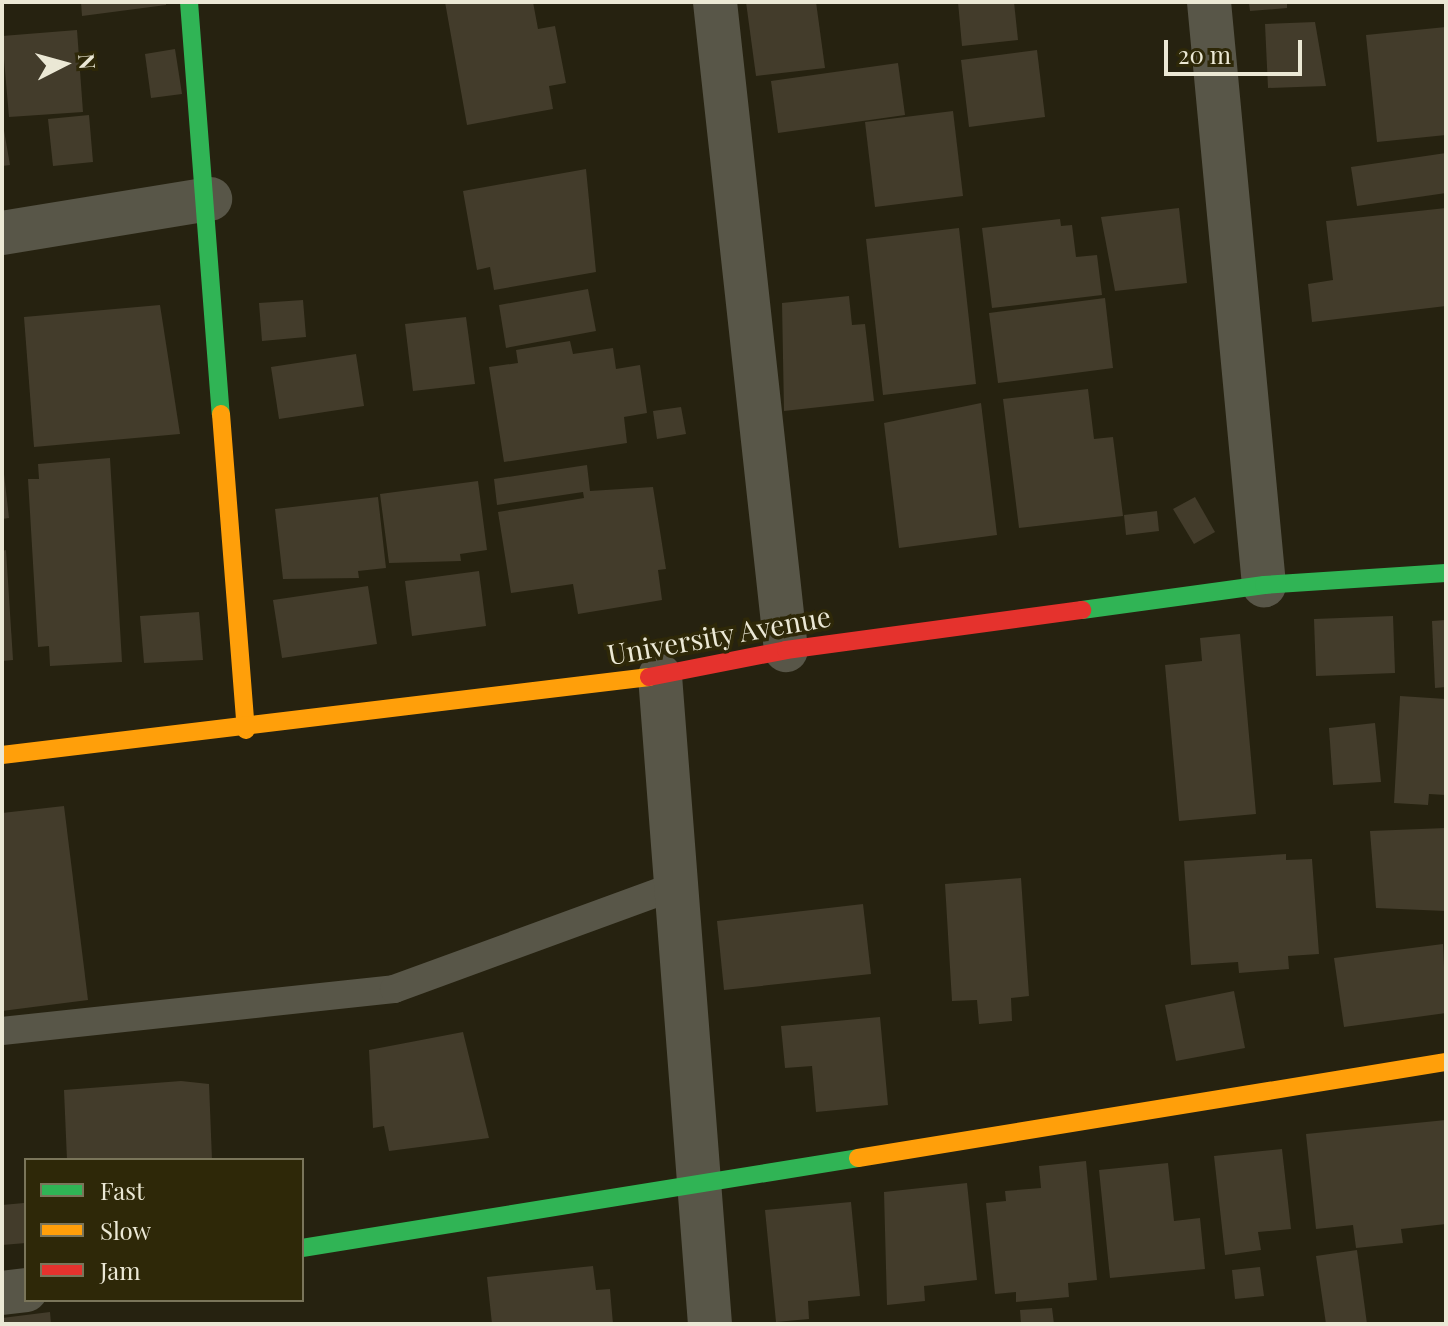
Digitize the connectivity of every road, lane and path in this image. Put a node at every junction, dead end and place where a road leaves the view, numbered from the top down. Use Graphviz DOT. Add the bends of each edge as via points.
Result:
graph roads {
  1 [pos="189,2"];
  2 [pos="715,2"];
  3 [pos="1209,2"];
  4 [pos="210,199"];
  5 [pos="2,233"];
  6 [pos="1446,573"];
  7 [pos="1264,585"];
  8 [pos="786,650"];
  9 [pos="660,676"];
  10 [pos="246,730"];
  11 [pos="2,755"];
  12 [pos="675,886"];
  13 [pos="2,1031"];
  14 [pos="1446,1062"];
  15 [pos="698,1187"];
  16 [pos="304,1248"];
  17 [pos="24,1290"];
  18 [pos="2,1293"];
  19 [pos="710,1324"];
  1 -- 4 [label="street"];
  2 -- 8 [label="street"];
  3 -- 7 [label="street"];
  4 -- 5 [label="street"];
  4 -- 10 [label="street"];
  6 -- 7 [label="street, University Avenue"];
  7 -- 8 [label="street, University Avenue"];
  8 -- 9 [label="street, University Avenue"];
  9 -- 10 [label="street, University Avenue"];
  9 -- 12 [label="street"];
  10 -- 11 [label="street, University Avenue"];
  12 -- 13 [label="lane" via="394,989"];
  12 -- 15 [label="street"];
  14 -- 15 [label="street"];
  15 -- 16 [label="street"];
  15 -- 19 [label="street"];
  17 -- 18 [label="street"];
}
